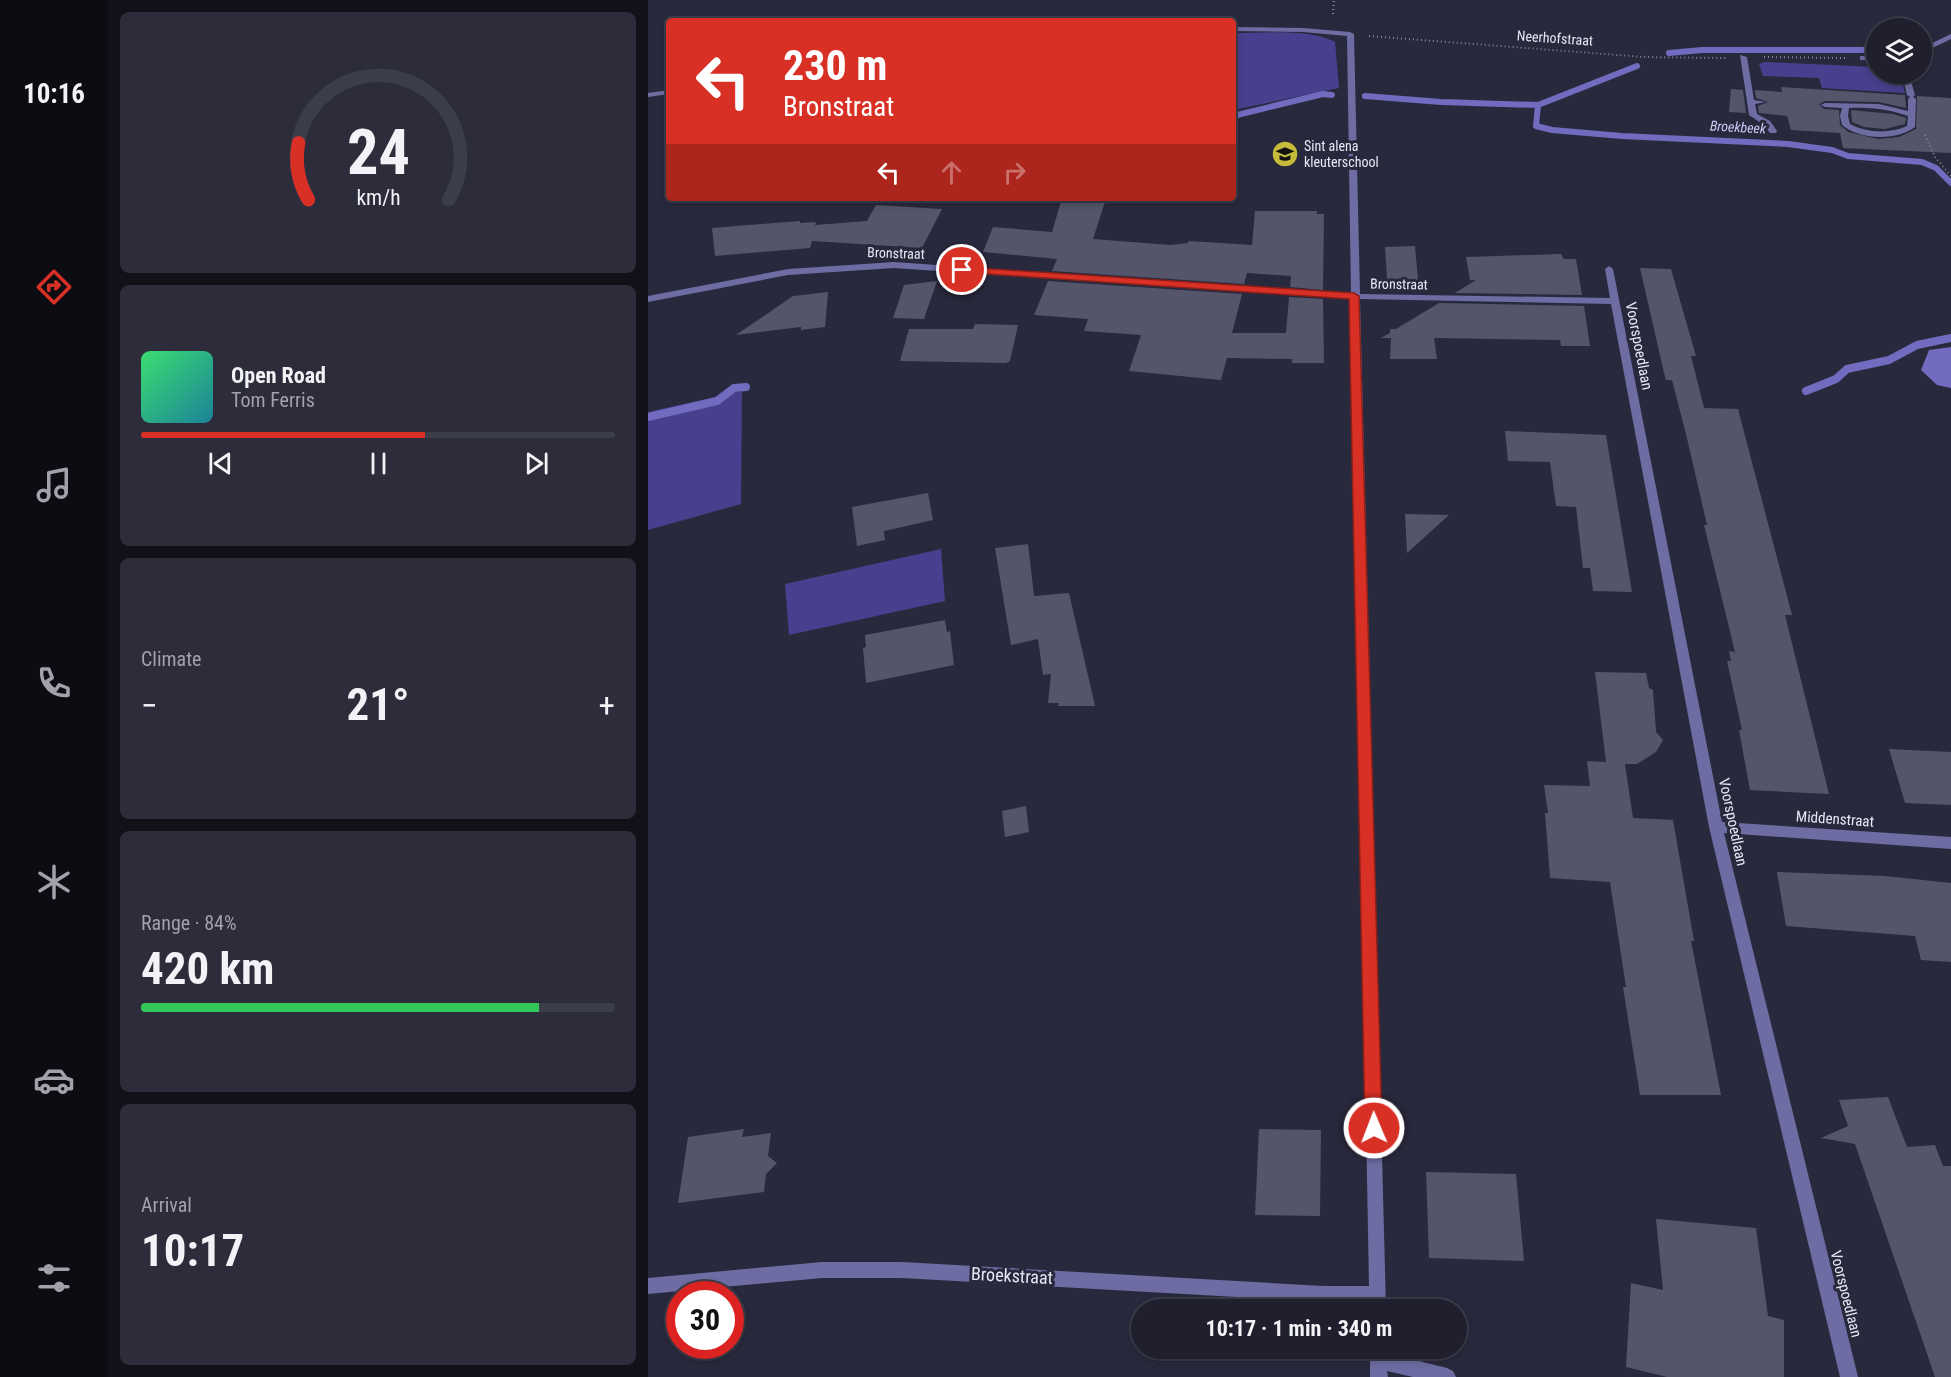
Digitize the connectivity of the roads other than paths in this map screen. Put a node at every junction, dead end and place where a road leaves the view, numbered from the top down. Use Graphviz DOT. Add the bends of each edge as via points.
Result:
graph roads {
  1 [pos="1236,29"];
  2 [pos="1951,36"];
  3 [pos="1932,46"];
  4 [pos="1743,57"];
  5 [pos="1908,84"];
  6 [pos="666,92"];
  7 [pos="648,94"];
  8 [pos="1751,102"];
  9 [pos="1762,102"];
  10 [pos="1825,105"];
  11 [pos="1846,106"];
  12 [pos="1911,115"];
  13 [pos="1773,131"];
  14 [pos="1609,269"];
  15 [pos="1354,296"];
  16 [pos="648,298"];
  17 [pos="1614,301"];
  18 [pos="1716,827"];
  19 [pos="1951,843"];
  20 [pos="648,1286"];
  21 [pos="1357,1299"];
  22 [pos="1377,1299"];
  23 [pos="1379,1362"];
  24 [pos="1447,1377"];
  25 [pos="1849,1377"];
  1 -- 15 [label="street" via="1350,34"];
  2 -- 3 [label="street"];
  4 -- 8 [label="street"];
  5 -- 12 [label="street"];
  6 -- 7 [label="street"];
  8 -- 9 [label="street"];
  8 -- 13 [label="street" via="1753,115"];
  10 -- 11 [label="street"];
  11 -- 12 [label="street" via="1886,107"];
  11 -- 12 [label="street" via="1846,125 1857,131 1903,132 1911,127"];
  14 -- 17 [label="street, Voorspoedlaan"];
  15 -- 16 [label="street, Bronstraat" via="880,265 788,272"];
  15 -- 17 [label="street, Bronstraat"];
  15 -- 22 [label="street"];
  17 -- 18 [label="street, Voorspoedlaan"];
  18 -- 19 [label="street, Middenstraat"];
  18 -- 25 [label="street, Voorspoedlaan"];
  20 -- 21 [label="street, Broekstraat" via="822,1270 902,1270"];
  23 -- 24 [label="street"];
}
